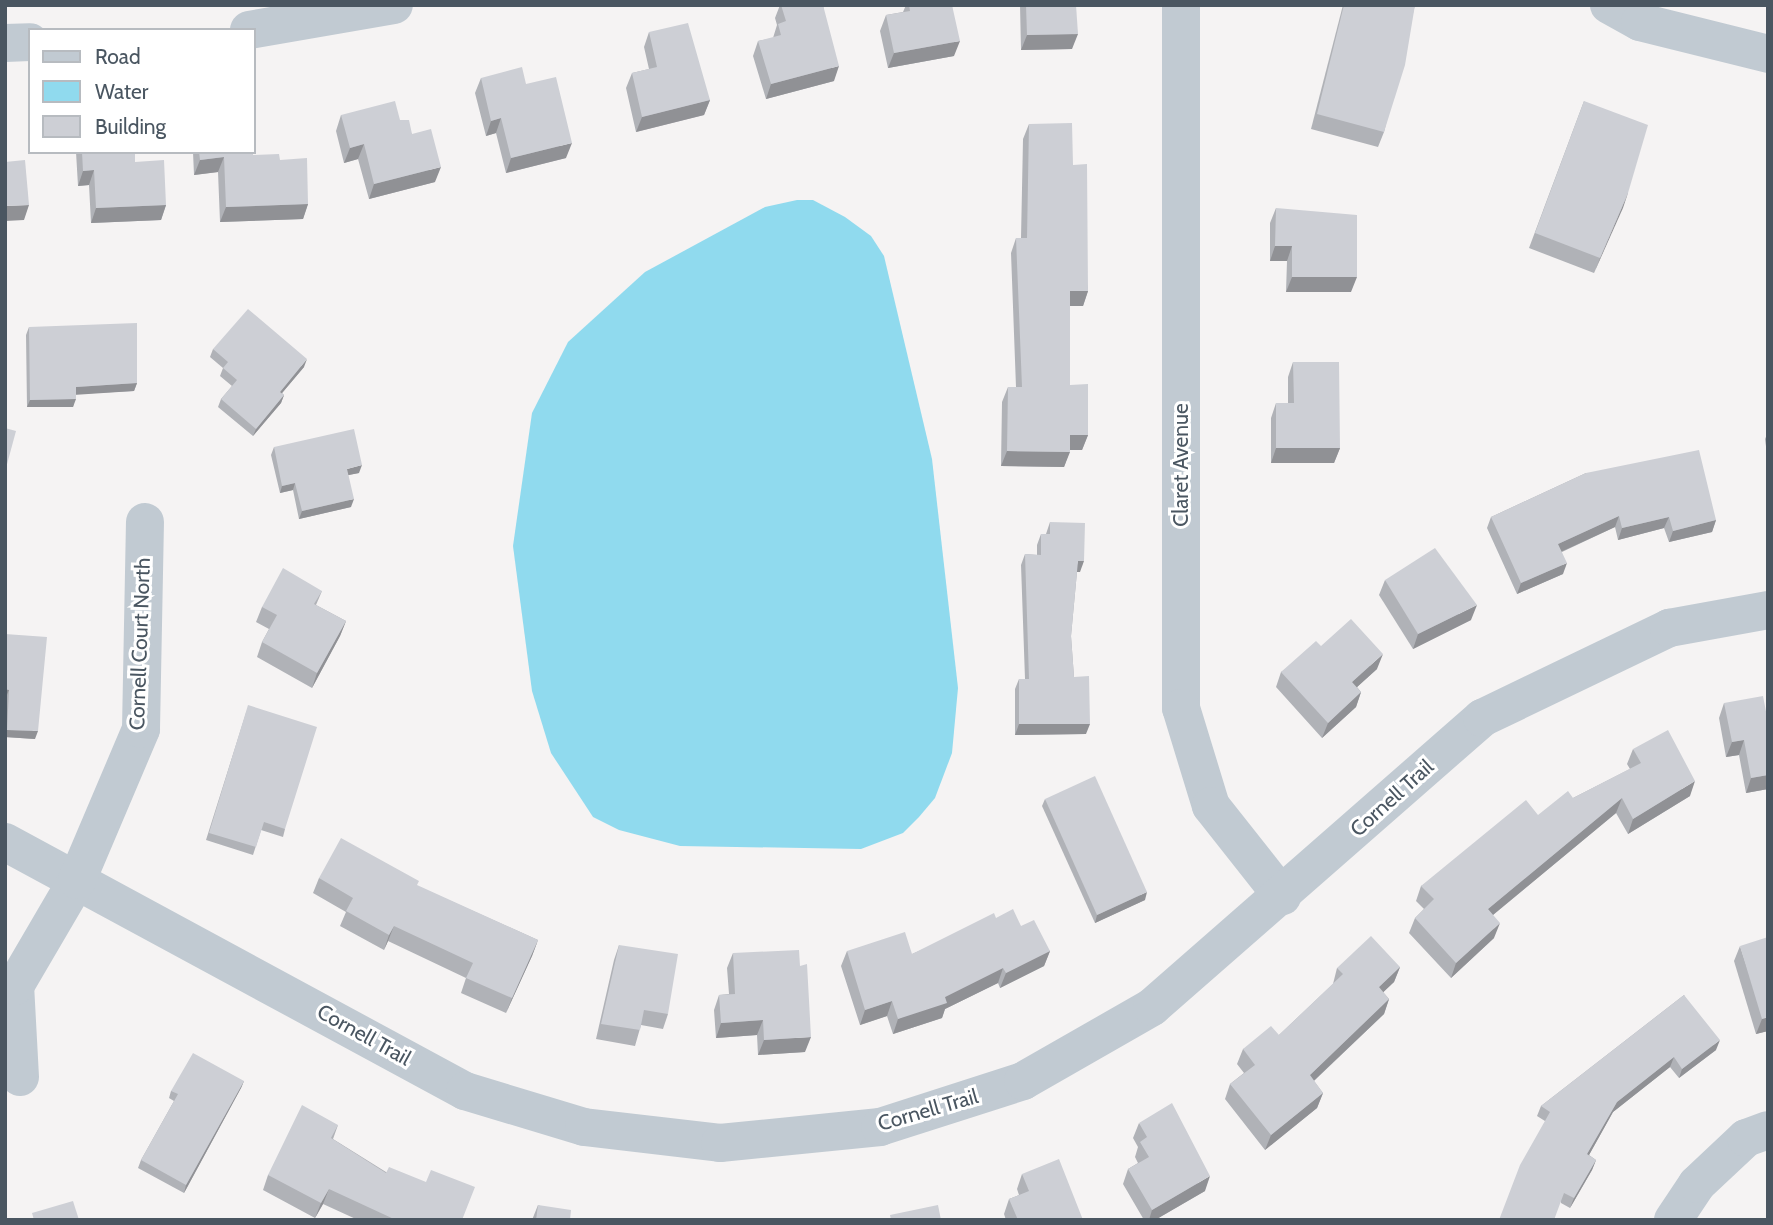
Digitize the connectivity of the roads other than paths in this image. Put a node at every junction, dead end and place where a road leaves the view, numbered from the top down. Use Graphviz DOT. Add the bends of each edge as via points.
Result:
graph roads {
  1 [pos="394,5"];
  2 [pos="1181,5"];
  3 [pos="1609,5"];
  4 [pos="253,21"];
  5 [pos="28,42"];
  6 [pos="5,43"];
  7 [pos="1768,54"];
  8 [pos="145,522"];
  9 [pos="1768,610"];
  10 [pos="5,842"];
  11 [pos="77,880"];
  12 [pos="1282,896"];
  13 [pos="20,1077"];
  14 [pos="1768,1130"];
  15 [pos="1673,1220"];
  1 -- 4 [label="street"];
  2 -- 12 [label="street, Claret Avenue" via="1181,708 1211,806"];
  3 -- 7 [label="street" via="1640,22"];
  5 -- 6 [label="street"];
  8 -- 11 [label="street, Cornell Court North" via="141,729"];
  9 -- 12 [label="street, Cornell Trail" via="1669,628 1482,718"];
  10 -- 11 [label="street, Cornell Trail"];
  11 -- 12 [label="street, Cornell Trail" via="465,1091 584,1127 720,1143 880,1127 1023,1081 1152,1007"];
  11 -- 13 [label="street, Cornell Court North" via="15,986"];
  14 -- 15 [label="street" via="1746,1138 1697,1184"];
}
